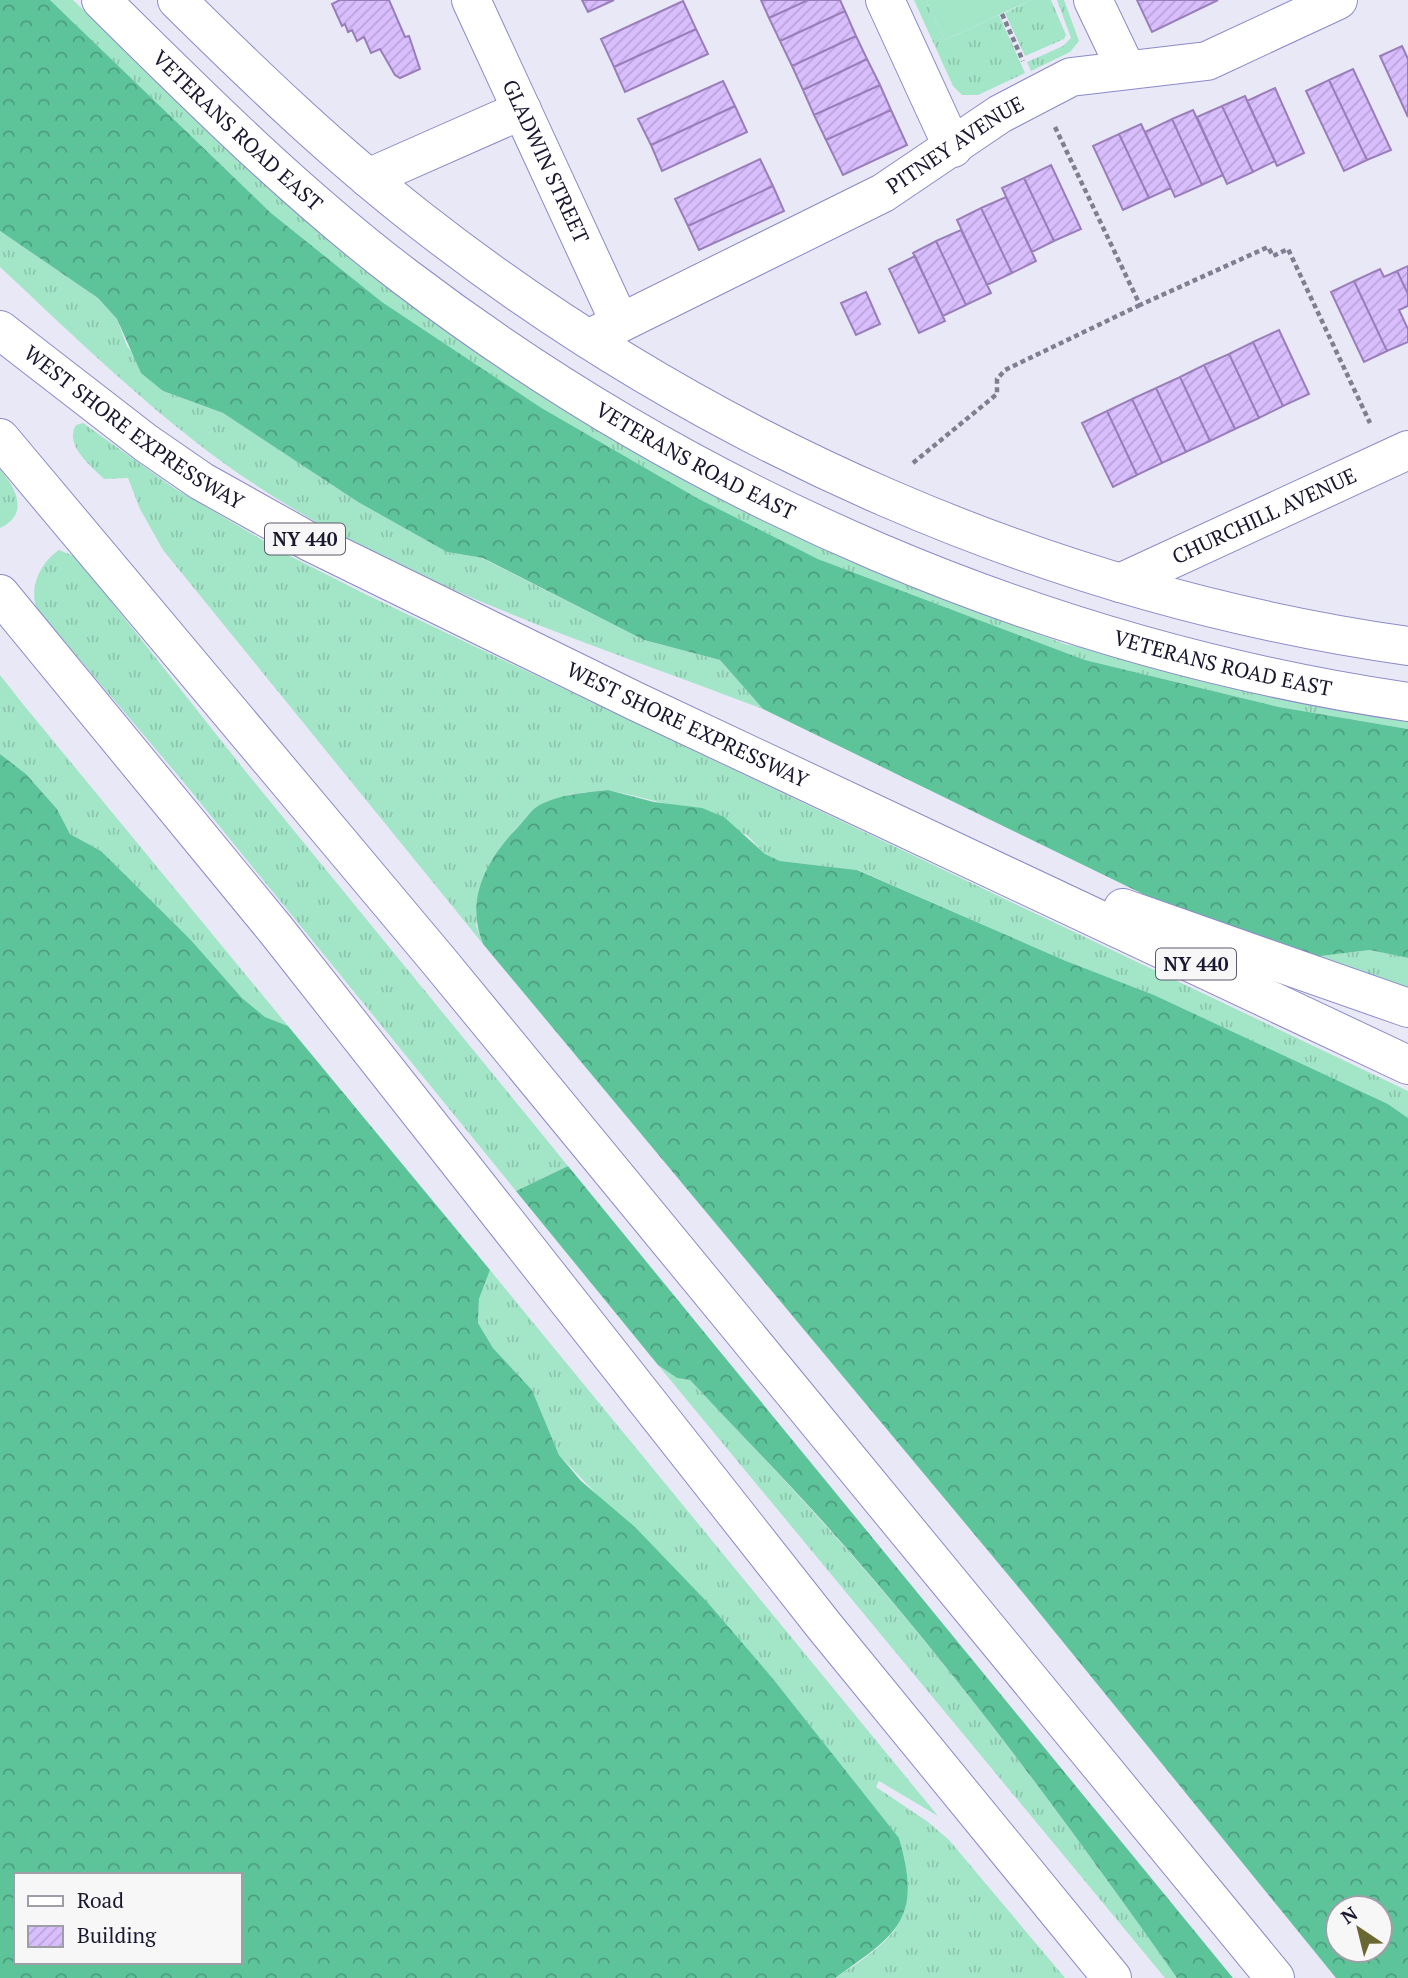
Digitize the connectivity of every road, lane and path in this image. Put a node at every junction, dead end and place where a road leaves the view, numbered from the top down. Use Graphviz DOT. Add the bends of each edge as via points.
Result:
graph roads {
  1 [pos="101,0"];
  2 [pos="177,0"];
  3 [pos="471,0"];
  4 [pos="885,0"];
  5 [pos="1093,0"];
  6 [pos="1338,0"];
  7 [pos="1002,14"];
  8 [pos="1033,56"];
  9 [pos="1023,61"];
  10 [pos="1126,69"];
  11 [pos="1028,71"];
  12 [pos="522,110"];
  13 [pos="1052,120"];
  14 [pos="953,148"];
  15 [pos="368,178"];
  16 [pos="1140,305"];
  17 [pos="0,330"];
  18 [pos="604,331"];
  19 [pos="1370,423"];
  20 [pos="0,438"];
  21 [pos="1408,450"];
  22 [pos="913,463"];
  23 [pos="1120,583"];
  24 [pos="0,594"];
  25 [pos="1408,646"];
  26 [pos="1408,702"];
  27 [pos="983,865"];
  28 [pos="1408,1009"];
  29 [pos="1408,1065"];
  30 [pos="1112,1978"];
  31 [pos="1275,1978"];
  1 -- 26 [label="main road, VETERANS ROAD EAST" via="250,146 403,276 567,390 682,458 855,543 1053,618 1253,673"];
  2 -- 15 [label="main road"];
  3 -- 12 [label="main road, GLADWIN STREET"];
  4 -- 14 [label="main road"];
  5 -- 10 [label="main road"];
  6 -- 10 [label="main road, PITNEY AVENUE" via="1207,61"];
  7 -- 9 [label="path"];
  8 -- 9 [label="path"];
  9 -- 11 [label="path"];
  10 -- 14 [label="main road, PITNEY AVENUE" via="1071,77 1000,114"];
  12 -- 15 [label="main road"];
  12 -- 18 [label="main road, GLADWIN STREET"];
  13 -- 16 [label="path"];
  14 -- 18 [label="main road, PITNEY AVENUE" via="837,218"];
  15 -- 18 [label="main road" via="479,265"];
  16 -- 19 [label="path" via="1269,247 1273,256 1288,249"];
  16 -- 22 [label="path" via="1005,370 997,379 998,394"];
  17 -- 27 [label="main road, WEST SHORE EXPRESSWAY / NY 440" via="146,443 250,510 396,585"];
  18 -- 23 [label="main road" via="701,406 831,473 947,523"];
  20 -- 31 [label="main road" via="438,960"];
  21 -- 23 [label="main road, CHURCHILL AVENUE"];
  23 -- 25 [label="main road" via="1260,619"];
  24 -- 30 [label="main road" via="276,930 825,1627"];
  27 -- 28 [label="main road" via="1182,926"];
  27 -- 29 [label="main road, WEST SHORE EXPRESSWAY / NY 440"];
}
